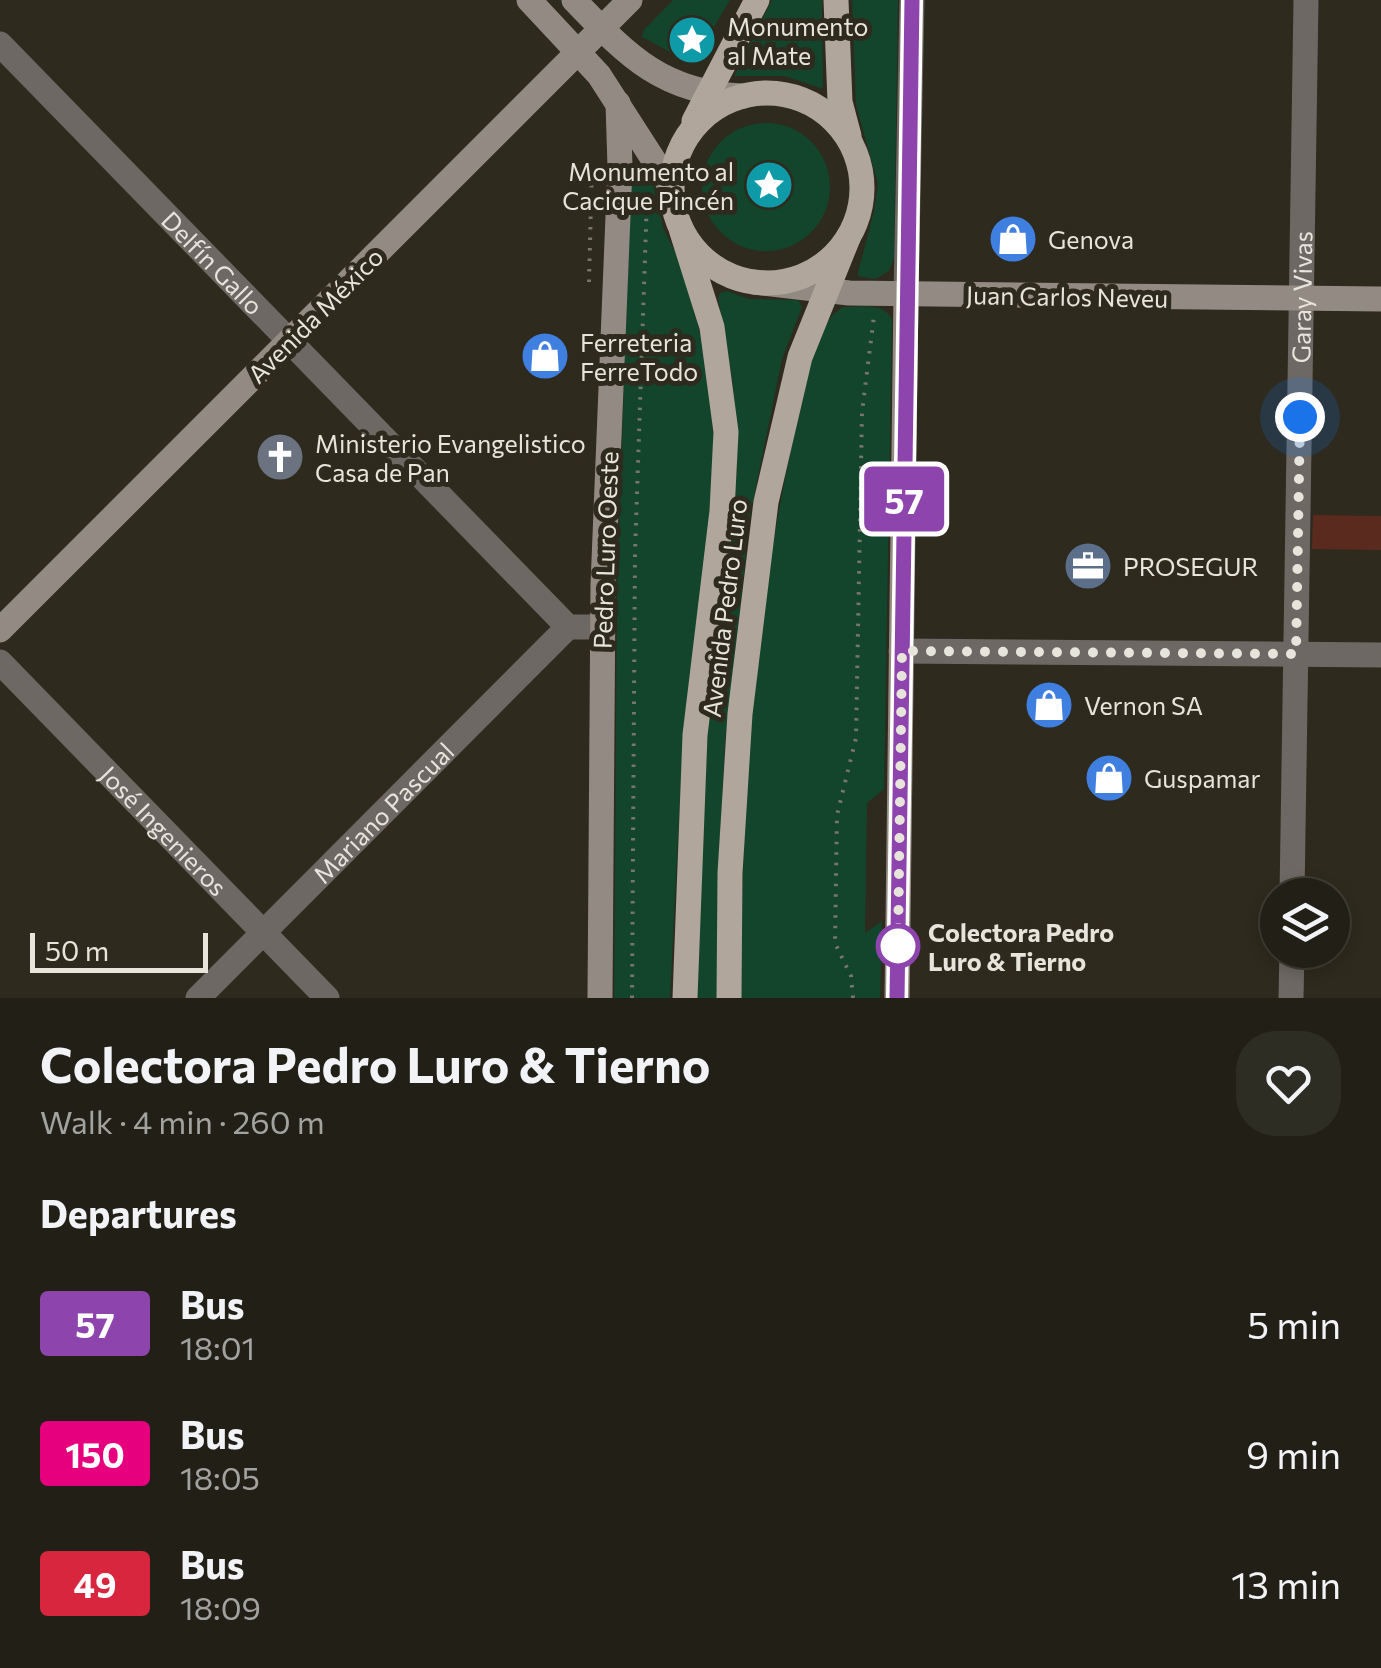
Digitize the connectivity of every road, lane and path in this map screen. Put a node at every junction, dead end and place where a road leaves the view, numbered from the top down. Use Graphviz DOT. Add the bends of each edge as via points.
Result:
graph roads {
  1 [pos="529,0"];
  2 [pos="574,0"];
  3 [pos="630,0"];
  4 [pos="757,0"];
  5 [pos="836,0"];
  6 [pos="912,0"];
  7 [pos="1306,0"];
  8 [pos="602,28"];
  9 [pos="0,44"];
  10 [pos="579,51"];
  11 [pos="708,93"];
  12 [pos="743,96"];
  13 [pos="618,103"];
  14 [pos="682,143"];
  15 [pos="852,145"];
  16 [pos="659,189"];
  17 [pos="682,232"];
  18 [pos="848,238"];
  19 [pos="754,282"];
  20 [pos="826,292"];
  21 [pos="906,294"];
  22 [pos="1302,298"];
  23 [pos="1381,300"];
  24 [pos="874,308"];
  25 [pos="290,341"];
  26 [pos="568,627"];
  27 [pos="602,627"];
  28 [pos="0,630"];
  29 [pos="902,651"];
  30 [pos="1296,654"];
  31 [pos="1381,655"];
  32 [pos="0,662"];
  33 [pos="1292,878"];
  34 [pos="264,932"];
  35 [pos="1292,968"];
  36 [pos="198,998"];
  37 [pos="327,998"];
  38 [pos="600,998"];
  39 [pos="632,998"];
  40 [pos="685,998"];
  41 [pos="729,998"];
  42 [pos="853,998"];
  43 [pos="897,998"];
  44 [pos="1291,998"];
  1 -- 10 [label="main road"];
  2 -- 8 [label="main road"];
  3 -- 8 [label="main road, Avenida México"];
  4 -- 11 [label="main road"];
  5 -- 15 [label="main road" via="840,102"];
  6 -- 21 [label="street"];
  7 -- 22 [label="street, Garay Vivas"];
  8 -- 10 [label="main road, Avenida México"];
  8 -- 11 [label="main road" via="646,68"];
  9 -- 25 [label="street, Delfín Gallo"];
  10 -- 13 [label="main road"];
  10 -- 25 [label="main road, Avenida México"];
  11 -- 12 [label="main road"];
  11 -- 14 [label="main road"];
  12 -- 14 [label="main road" via="713,109"];
  12 -- 15 [label="main road" via="775,93 806,101 833,119"];
  13 -- 16 [label="main road"];
  13 -- 27 [label="main road, Pedro Luro Oeste"];
  14 -- 16 [label="main road"];
  15 -- 18 [label="main road" via="862,192"];
  16 -- 17 [label="main road"];
  16 -- 39 [label="path" via="634,590"];
  17 -- 19 [label="main road" via="712,266"];
  17 -- 40 [label="main road, Avenida Pedro Luro" via="712,327 726,432 695,735"];
  18 -- 19 [label="main road" via="814,271"];
  18 -- 20 [label="main road, Avenida Pedro Luro"];
  19 -- 20 [label="main road, Juan Carlos Neveu"];
  20 -- 21 [label="main road, Juan Carlos Neveu"];
  20 -- 41 [label="main road, Avenida Pedro Luro" via="795,372 764,520 740,714"];
  21 -- 22 [label="main road, Juan Carlos Neveu"];
  21 -- 29 [label="main road"];
  22 -- 23 [label="main road, Juan Carlos Neveu"];
  22 -- 30 [label="street, Garay Vivas"];
  24 -- 42 [label="path" via="862,412 856,738 837,815 835,938"];
  25 -- 26 [label="street, Delfín Gallo"];
  25 -- 28 [label="main road, Avenida México"];
  26 -- 27 [label="street"];
  26 -- 34 [label="street, Mariano Pascual"];
  27 -- 38 [label="main road, Pedro Luro Oeste"];
  29 -- 30 [label="street"];
  29 -- 43 [label="main road"];
  30 -- 31 [label="street"];
  30 -- 33 [label="street, Garay Vivas"];
  32 -- 34 [label="street, José Ingenieros"];
  34 -- 36 [label="street, Mariano Pascual"];
  34 -- 37 [label="street, José Ingenieros"];
  35 -- 44 [label="street"];
}
